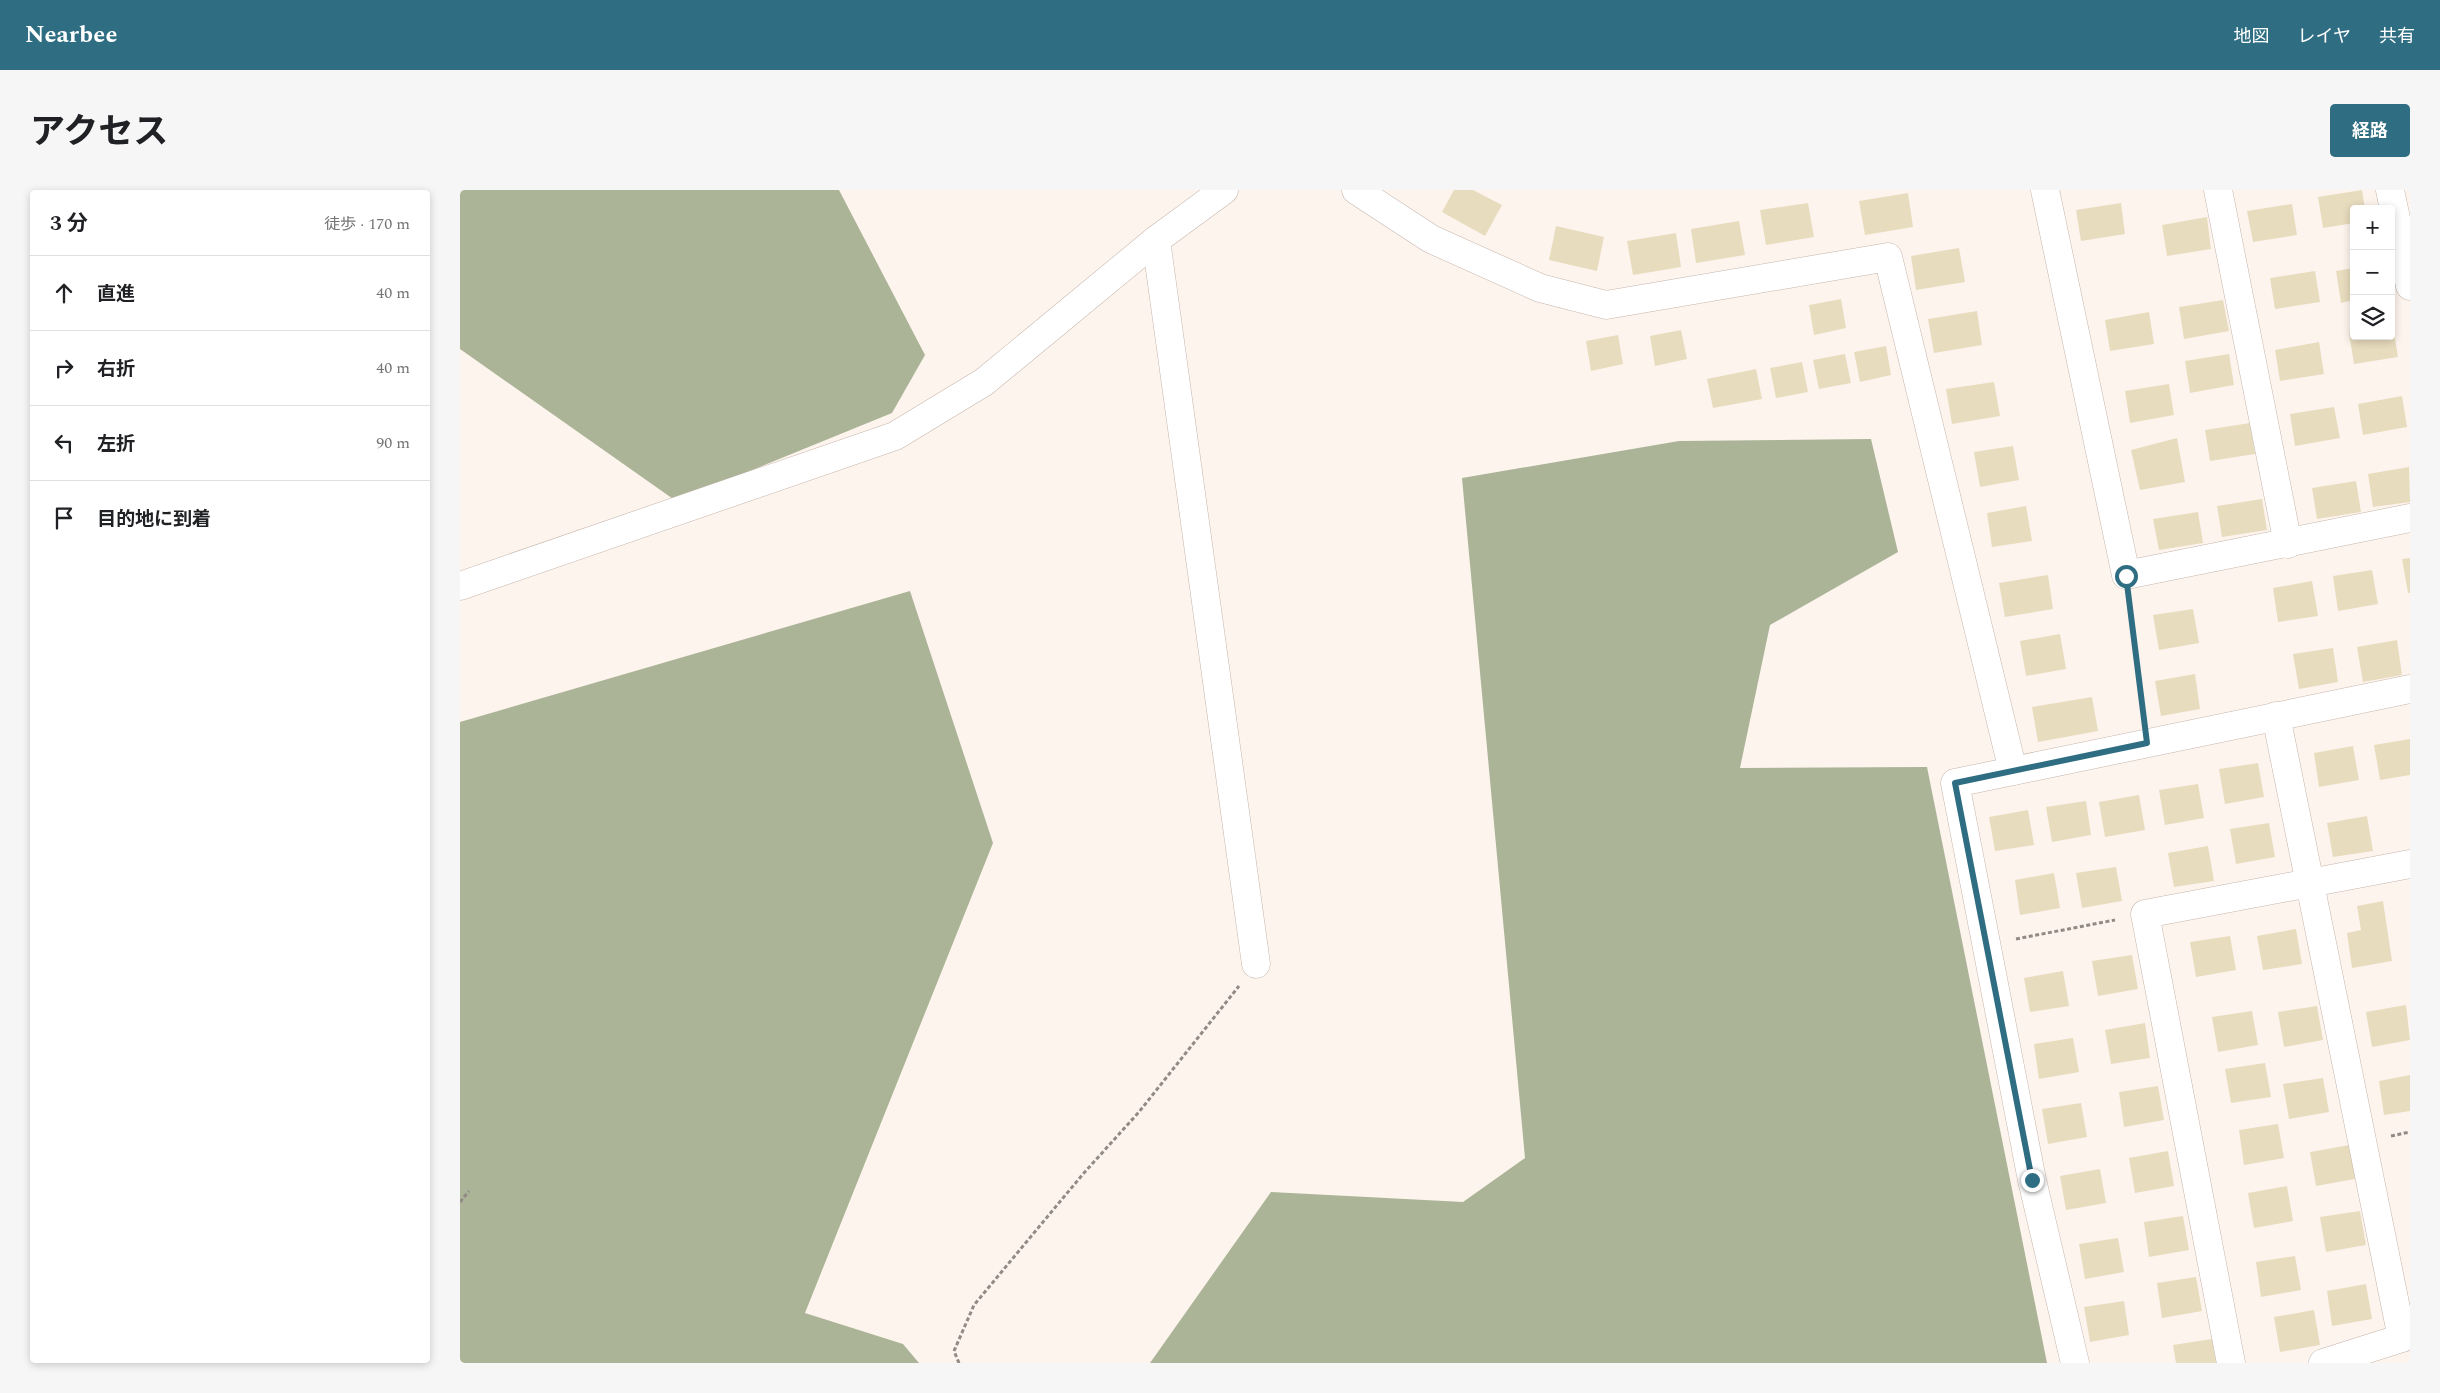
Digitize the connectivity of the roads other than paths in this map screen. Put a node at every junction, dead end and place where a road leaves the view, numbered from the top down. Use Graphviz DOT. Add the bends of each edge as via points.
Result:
graph roads {
  1 [pos="1224,190"];
  2 [pos="1356,190"];
  3 [pos="2044,190"];
  4 [pos="2218,190"];
  5 [pos="2390,190"];
  6 [pos="1156,240"];
  7 [pos="2410,286"];
  8 [pos="2410,518"];
  9 [pos="2288,544"];
  10 [pos="460,586"];
  11 [pos="2410,689"];
  12 [pos="2276,716"];
  13 [pos="2013,770"];
  14 [pos="2410,864"];
  15 [pos="2310,882"];
  16 [pos="1256,964"];
  17 [pos="2075,1363"];
  18 [pos="2232,1363"];
  19 [pos="2323,1363"];
  1 -- 6 [label="street"];
  2 -- 13 [label="street" via="1431,239 1540,288 1606,305 1888,257"];
  3 -- 9 [label="street" via="2126,576"];
  4 -- 9 [label="street"];
  5 -- 7 [label="street"];
  6 -- 10 [label="street" via="984,382 895,436"];
  6 -- 16 [label="street"];
  8 -- 9 [label="street"];
  11 -- 12 [label="street"];
  12 -- 13 [label="street"];
  12 -- 15 [label="street"];
  13 -- 17 [label="street" via="1955,783 2032,1180"];
  14 -- 15 [label="street"];
  15 -- 18 [label="street" via="2145,914"];
  15 -- 19 [label="street" via="2402,1338"];
}
